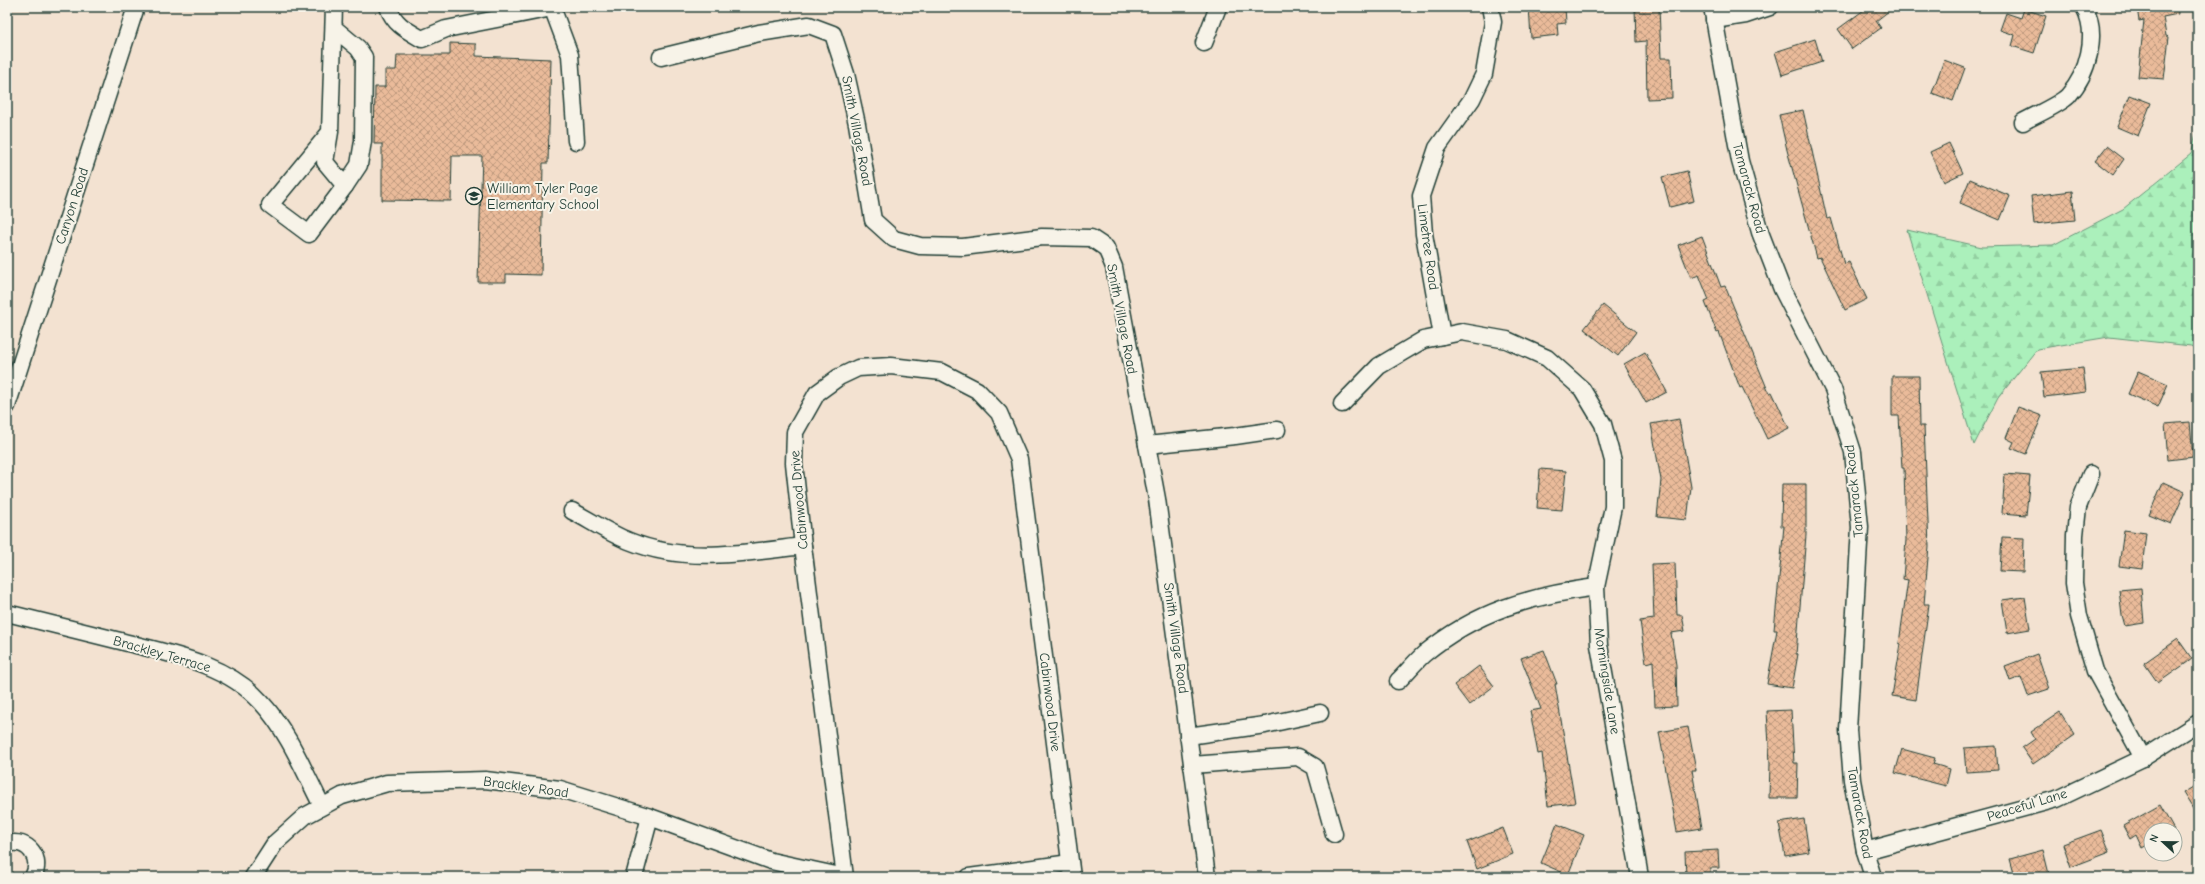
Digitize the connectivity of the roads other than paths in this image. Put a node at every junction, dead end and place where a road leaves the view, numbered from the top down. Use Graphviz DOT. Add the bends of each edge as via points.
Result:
graph roads {
  1 [pos="136,7"];
  2 [pos="334,7"];
  3 [pos="388,7"];
  4 [pos="1218,7"];
  5 [pos="1490,7"];
  6 [pos="1770,7"];
  7 [pos="2084,7"];
  8 [pos="552,8"];
  9 [pos="1713,13"];
  10 [pos="334,28"];
  11 [pos="1204,43"];
  12 [pos="661,57"];
  13 [pos="2023,122"];
  14 [pos="330,132"];
  15 [pos="576,141"];
  16 [pos="345,186"];
  17 [pos="1442,336"];
  18 [pos="1342,404"];
  19 [pos="7,406"];
  20 [pos="1277,430"];
  21 [pos="1147,445"];
  22 [pos="2091,474"];
  23 [pos="572,511"];
  24 [pos="803,546"];
  25 [pos="1596,587"];
  26 [pos="7,613"];
  27 [pos="1398,681"];
  28 [pos="1320,713"];
  29 [pos="2198,723"];
  30 [pos="1188,736"];
  31 [pos="2143,758"];
  32 [pos="1192,765"];
  33 [pos="322,806"];
  34 [pos="650,817"];
  35 [pos="1334,834"];
  36 [pos="7,844"];
  37 [pos="1865,851"];
  38 [pos="1071,870"];
  39 [pos="32,877"];
  40 [pos="254,877"];
  41 [pos="634,877"];
  42 [pos="845,877"];
  43 [pos="968,877"];
  44 [pos="1207,877"];
  45 [pos="1640,877"];
  46 [pos="1873,877"];
  1 -- 19 [label="street, Canyon Road"];
  2 -- 10 [label="street"];
  3 -- 8 [label="street" via="392,17 403,29 422,39 446,29"];
  4 -- 11 [label="street"];
  5 -- 17 [label="street, Limetree Road" via="1493,22 1484,74 1472,100 1437,148 1421,196 1424,234"];
  6 -- 9 [label="street" via="1746,15"];
  7 -- 13 [label="street" via="2091,48 2079,81 2067,97"];
  8 -- 15 [label="street" via="570,55"];
  9 -- 37 [label="street, Tamarack Road" via="1740,161 1760,232 1782,289 1833,389 1853,452 1860,528 1848,730 1852,780"];
  10 -- 14 [label="street"];
  10 -- 16 [label="street" via="358,48 364,57 364,141 359,165"];
  12 -- 21 [label="street, Smith Village Road" via="759,33 810,25 833,34 846,74 873,220 894,239 920,246 963,247 1042,237 1070,237 1091,238 1106,248 1114,267"];
  14 -- 16 [label="street" via="325,162"];
  14 -- 16 [label="street" via="270,205 309,234"];
  17 -- 18 [label="street, Morningside Lane" via="1423,340 1379,366"];
  17 -- 25 [label="street, Morningside Lane" via="1462,332 1507,340 1547,358 1582,390 1603,424 1613,461 1613,507"];
  20 -- 21 [label="street"];
  21 -- 30 [label="street, Smith Village Road" via="1157,499"];
  22 -- 31 [label="street" via="2078,507 2075,535 2074,583 2079,616 2095,671"];
  23 -- 24 [label="street" via="629,541 671,553 718,556"];
  24 -- 38 [label="street, Cabinwood Drive" via="794,463 796,432 817,393 839,377 858,368 891,366 942,372 977,390 999,413 1020,459"];
  24 -- 42 [label="street, Cabinwood Drive"];
  25 -- 27 [label="street" via="1549,593 1493,611 1452,634 1423,655"];
  25 -- 45 [label="street, Morningside Lane" via="1599,645"];
  26 -- 33 [label="street, Brackley Terrace" via="169,654 211,667 238,682 261,701 282,729"];
  28 -- 30 [label="street" via="1265,725"];
  29 -- 31 [label="street, Peaceful Lane"];
  30 -- 32 [label="street, Smith Village Road"];
  31 -- 37 [label="street, Peaceful Lane" via="2057,799"];
  32 -- 35 [label="street" via="1298,757 1315,767"];
  32 -- 44 [label="street, Smith Village Road"];
  33 -- 34 [label="street, Brackley Road" via="342,796 387,783 485,780 560,790"];
  33 -- 40 [label="street, Brackley Road" via="305,816 275,843"];
  34 -- 41 [label="street"];
  34 -- 42 [label="street, Brackley Road" via="771,861"];
  36 -- 39 [label="street" via="21,843 29,847 34,854 36,870"];
  37 -- 46 [label="street, Tamarack Road"];
  38 -- 43 [label="street"];
}
